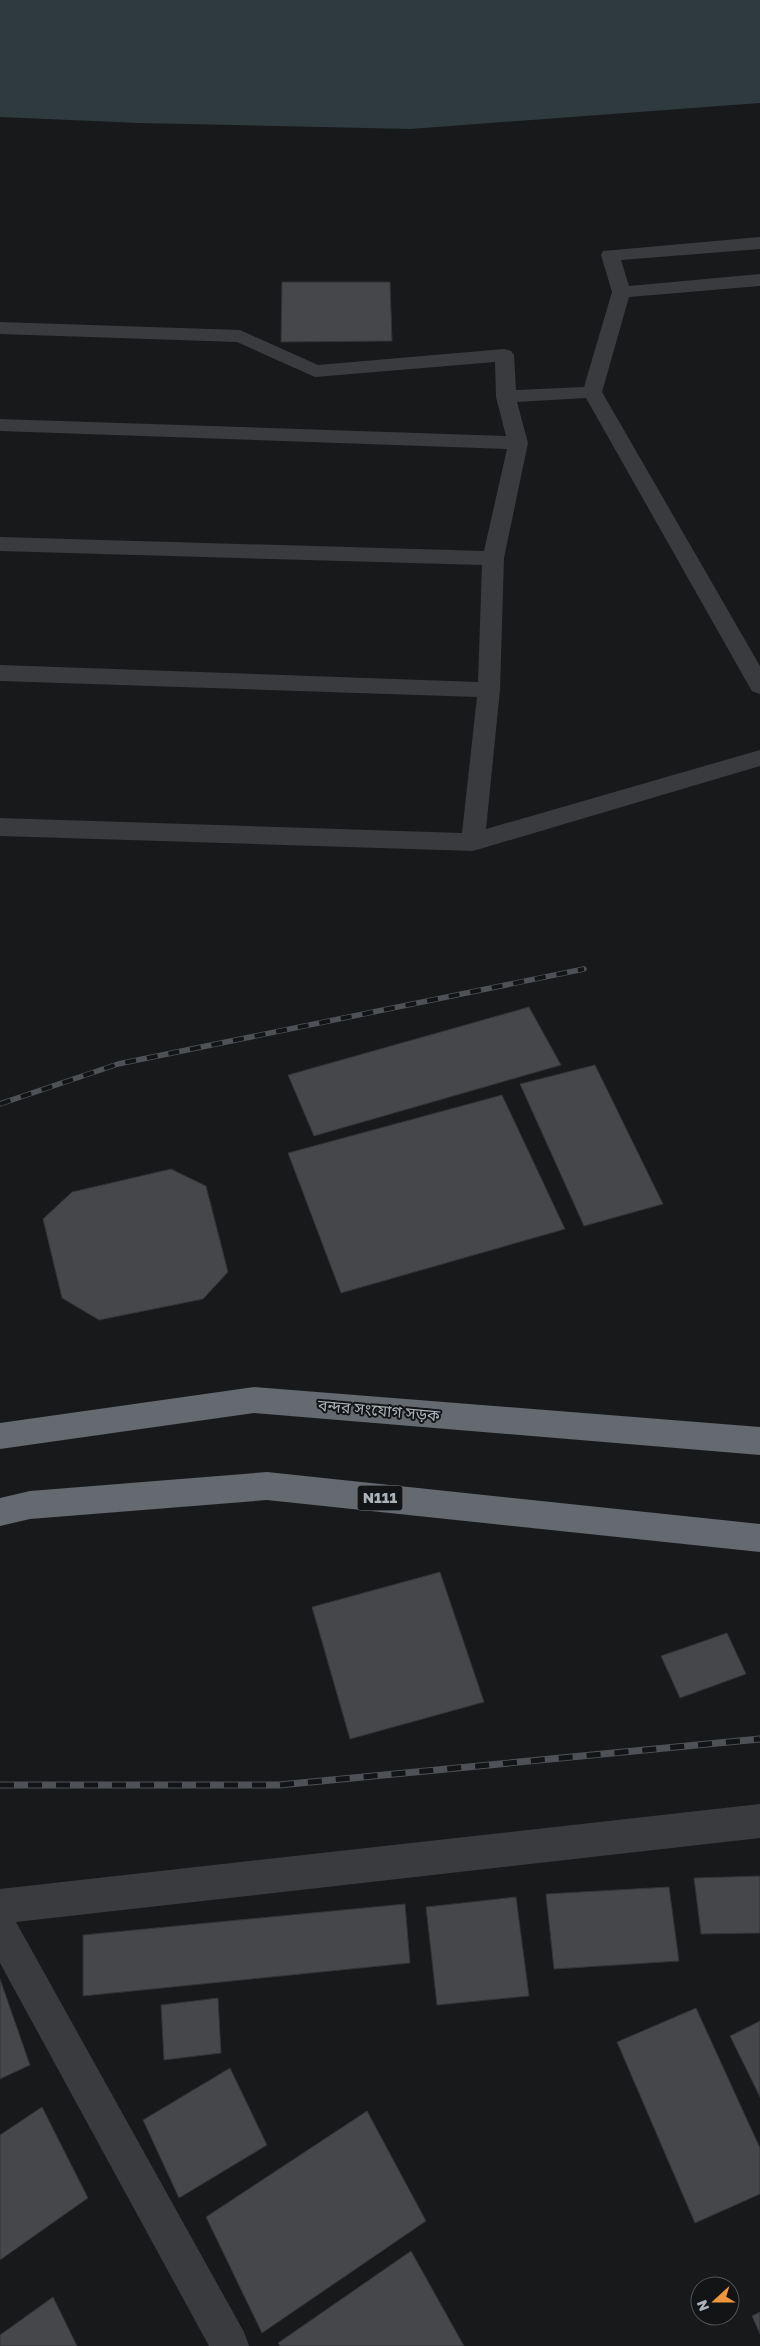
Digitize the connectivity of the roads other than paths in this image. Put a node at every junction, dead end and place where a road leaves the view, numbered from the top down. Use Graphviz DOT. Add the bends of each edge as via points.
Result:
graph roads {
  1 [pos="760,243"];
  2 [pos="760,280"];
  3 [pos="621,292"];
  4 [pos="0,328"];
  5 [pos="592,392"];
  6 [pos="506,397"];
  7 [pos="0,425"];
  8 [pos="518,443"];
  9 [pos="0,544"];
  10 [pos="493,558"];
  11 [pos="0,673"];
  12 [pos="760,686"];
  13 [pos="489,690"];
  14 [pos="760,758"];
  15 [pos="1,833"];
  16 [pos="473,842"];
  17 [pos="0,1436"];
  18 [pos="754,1441"];
  19 [pos="0,1512"];
  20 [pos="760,1538"];
  21 [pos="760,1821"];
  22 [pos="0,1906"];
  23 [pos="0,1928"];
  24 [pos="230,2346"];
  1 -- 3 [label="street" via="610,255"];
  2 -- 3 [label="street"];
  3 -- 5 [label="street"];
  4 -- 6 [label="street" via="240,336 315,371 504,355"];
  5 -- 6 [label="street"];
  5 -- 12 [label="street"];
  6 -- 8 [label="street"];
  7 -- 8 [label="street"];
  8 -- 10 [label="street"];
  9 -- 10 [label="street"];
  10 -- 13 [label="street"];
  11 -- 13 [label="street"];
  13 -- 16 [label="street"];
  14 -- 16 [label="street"];
  15 -- 16 [label="street"];
  17 -- 18 [label="highway, বন্দর সংযোগ সড়ক" via="254,1400"];
  19 -- 20 [label="highway, N111" via="30,1505 268,1486"];
  21 -- 22 [label="street"];
  23 -- 24 [label="street"];
}
